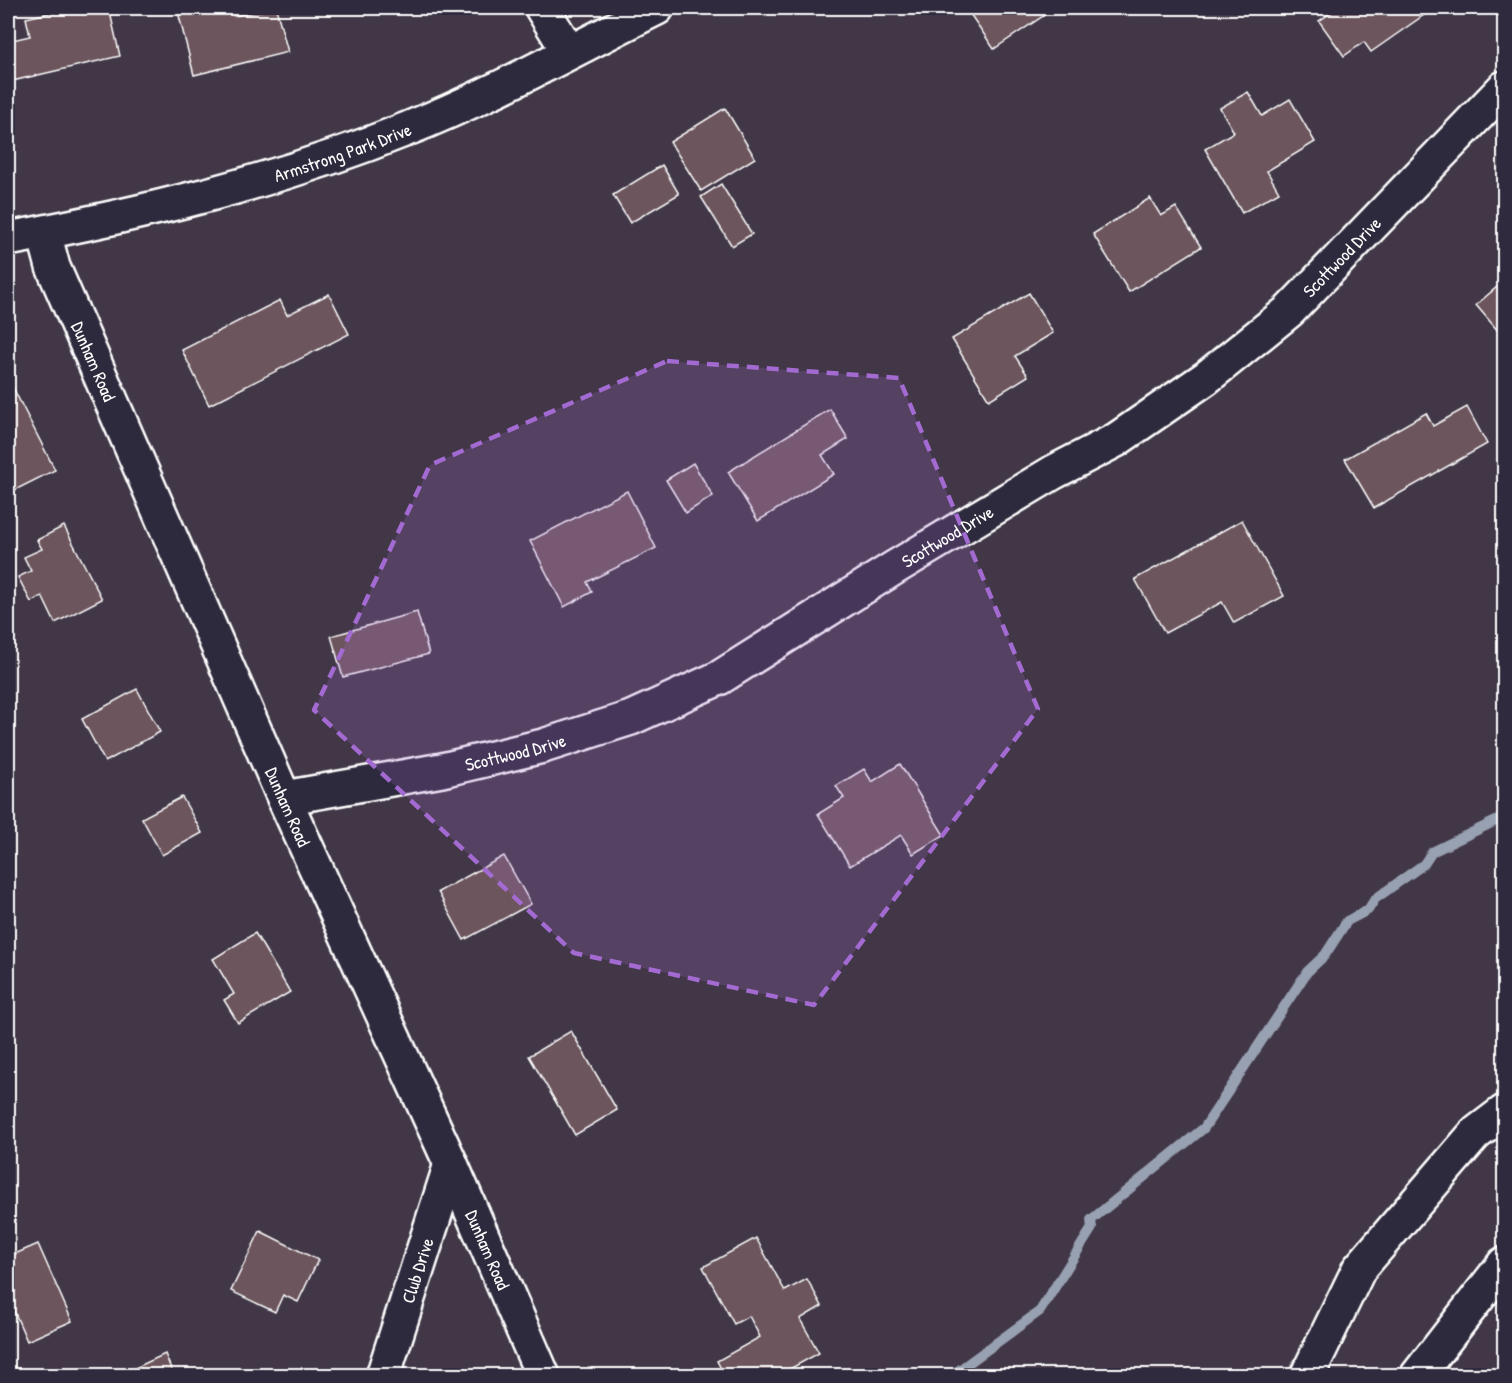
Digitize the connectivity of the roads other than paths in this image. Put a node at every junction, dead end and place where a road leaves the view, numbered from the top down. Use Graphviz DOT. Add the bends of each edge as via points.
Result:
graph roads {
  1 [pos="542,8"];
  2 [pos="657,8"];
  3 [pos="569,52"];
  4 [pos="1504,88"];
  5 [pos="44,233"];
  6 [pos="8,239"];
  7 [pos="284,798"];
  8 [pos="1504,1112"];
  9 [pos="451,1164"];
  10 [pos="1504,1264"];
  11 [pos="383,1376"];
  12 [pos="543,1376"];
  13 [pos="1307,1376"];
  14 [pos="1417,1376"];
  1 -- 3 [label="street"];
  2 -- 3 [label="street, Armstrong Park Drive"];
  3 -- 5 [label="street, Armstrong Park Drive" via="407,129 297,169"];
  4 -- 7 [label="street, Scottwood Drive" via="1289,311 1206,378 1116,440 1054,472 719,678 631,718 543,746 442,770"];
  5 -- 6 [label="street, Armstrong Park Drive"];
  5 -- 7 [label="street, Dunham Road" via="53,267"];
  7 -- 9 [label="street, Dunham Road"];
  8 -- 13 [label="street" via="1475,1134 1359,1269"];
  9 -- 11 [label="street, Club Drive"];
  9 -- 12 [label="street, Dunham Road"];
  10 -- 14 [label="street"];
}
